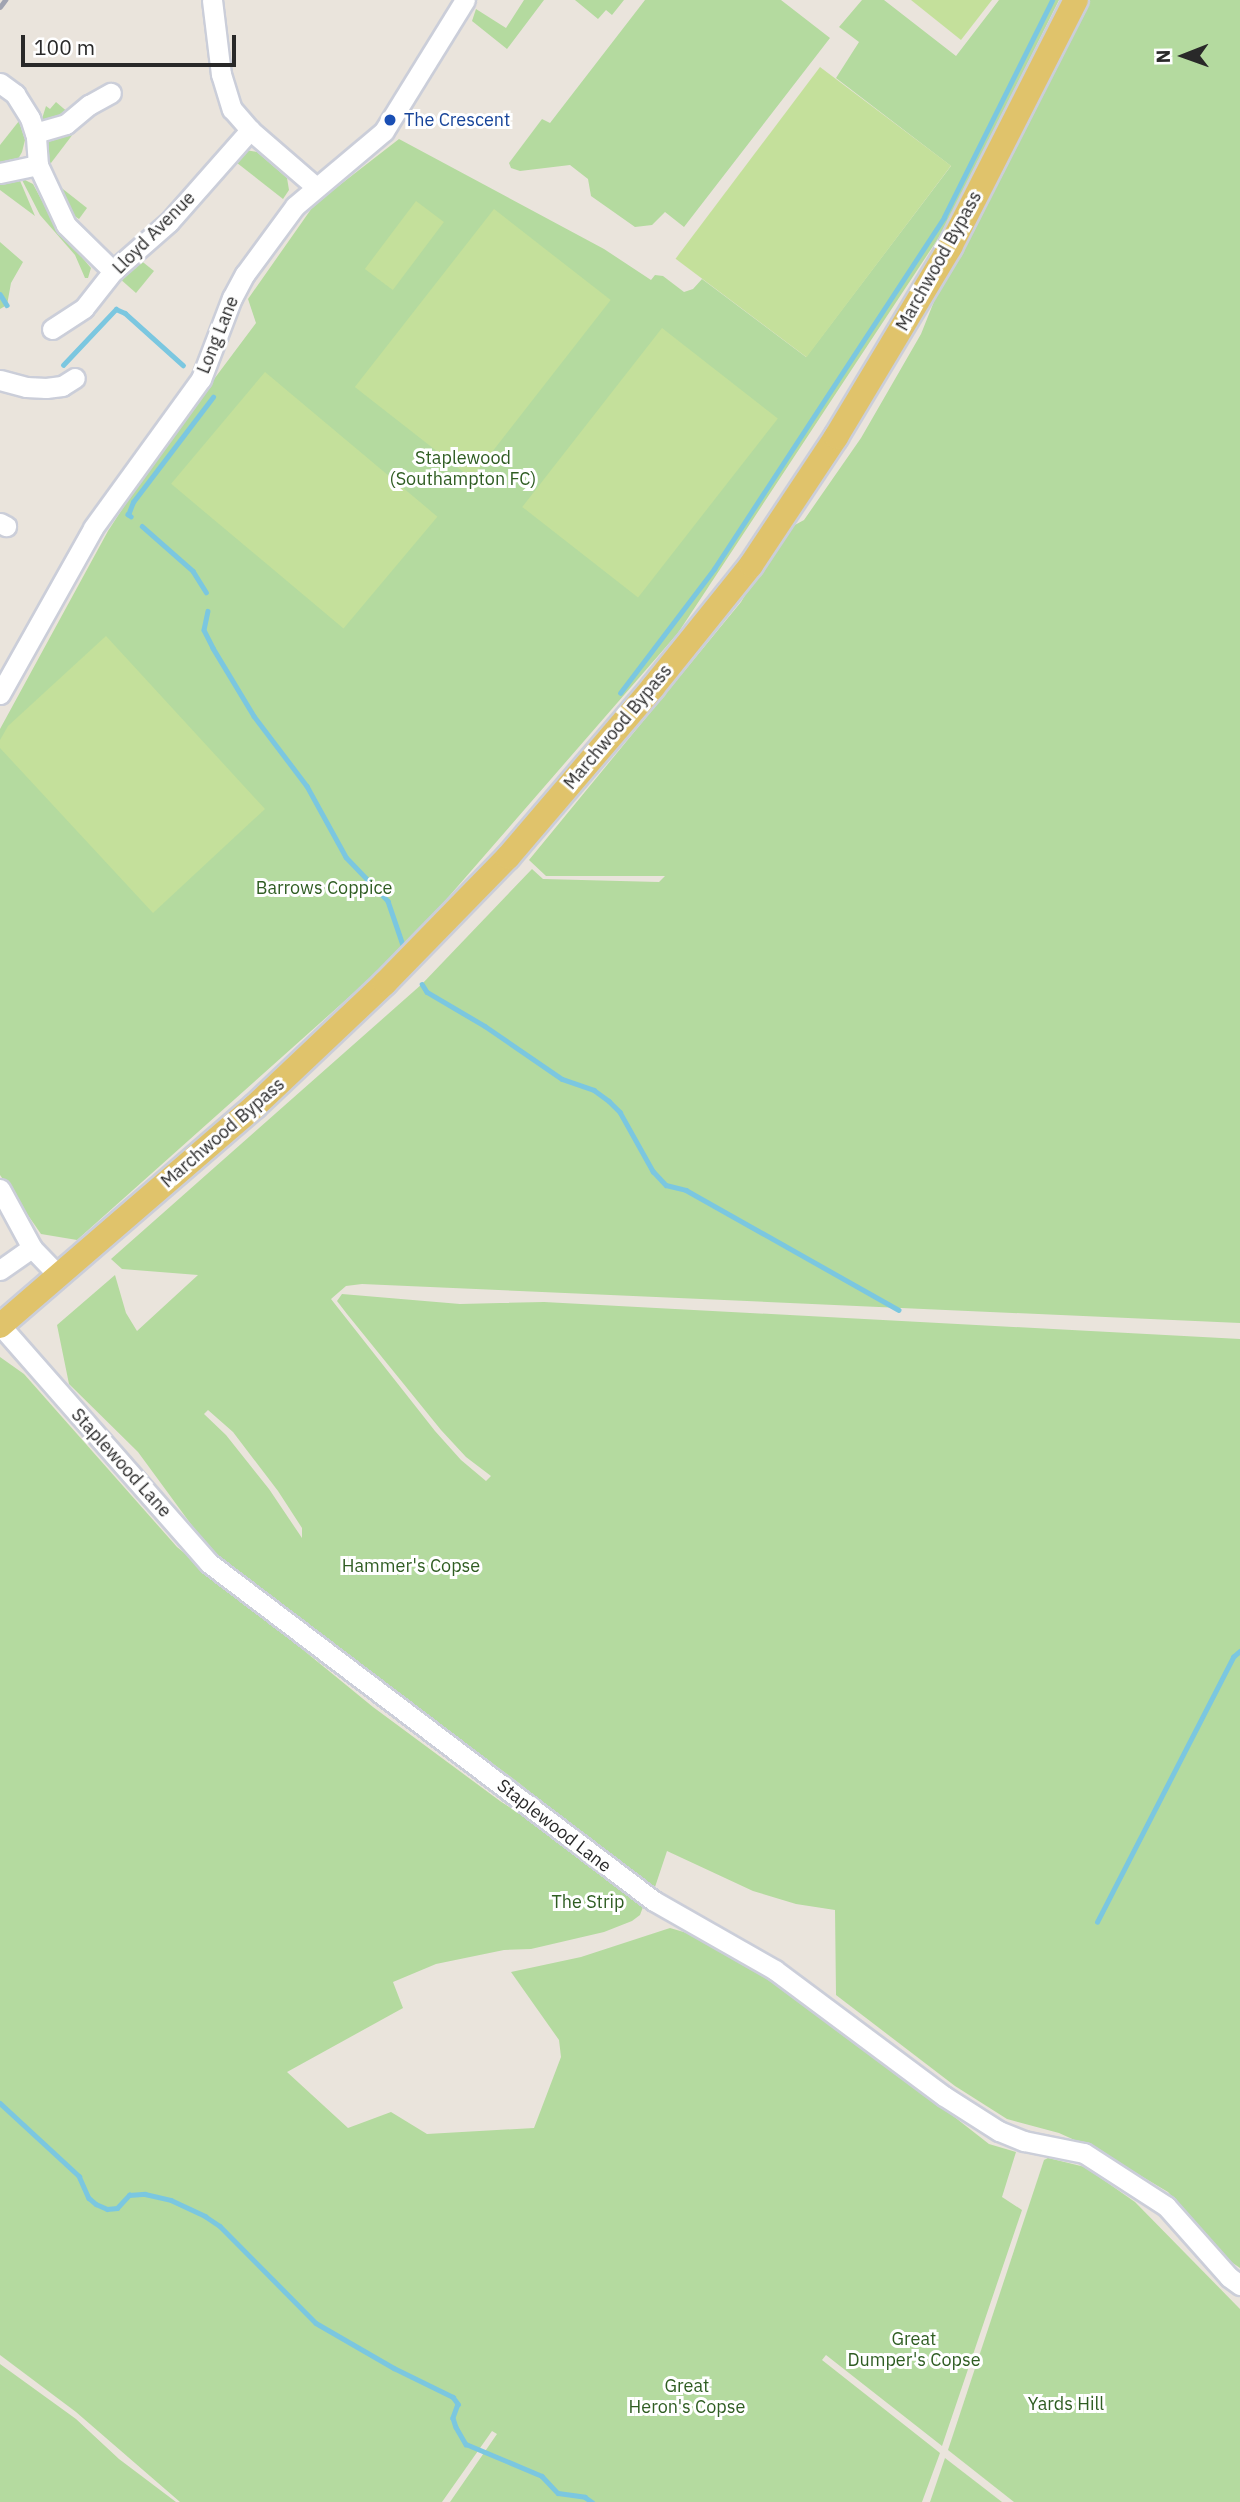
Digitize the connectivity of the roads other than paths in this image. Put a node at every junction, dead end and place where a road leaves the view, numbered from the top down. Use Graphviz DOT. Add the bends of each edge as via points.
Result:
graph roads {
  1 [pos="212,0"];
  2 [pos="465,0"];
  3 [pos="1076,0"];
  4 [pos="0,83"];
  5 [pos="111,93"];
  6 [pos="250,130"];
  7 [pos="35,133"];
  8 [pos="38,165"];
  9 [pos="0,173"];
  10 [pos="316,187"];
  11 [pos="113,271"];
  12 [pos="52,329"];
  13 [pos="75,379"];
  14 [pos="0,380"];
  15 [pos="0,694"];
  16 [pos="0,1189"];
  17 [pos="32,1248"];
  18 [pos="0,1270"];
  19 [pos="58,1276"];
  20 [pos="0,1325"];
  21 [pos="1240,2285"];
  1 -- 6 [label="street" via="225,90 232,109"];
  2 -- 10 [label="street, Long Lane" via="384,131"];
  3 -- 19 [label="main road, Marchwood Bypass" via="950,247 836,437 743,575 508,858 386,983 255,1106"];
  4 -- 7 [label="street" via="15,94"];
  5 -- 7 [label="street" via="66,124"];
  6 -- 10 [label="street"];
  6 -- 11 [label="street, Lloyd Avenue" via="169,222"];
  7 -- 8 [label="street"];
  8 -- 9 [label="street"];
  8 -- 11 [label="street" via="66,225"];
  10 -- 15 [label="street, Long Lane" via="278,226 245,274 201,379 93,528"];
  11 -- 12 [label="street, Lloyd Avenue" via="83,308"];
  13 -- 14 [label="street" via="46,388"];
  16 -- 17 [label="street"];
  17 -- 18 [label="street"];
  17 -- 19 [label="street"];
  19 -- 20 [label="main road, Marchwood Bypass"];
  20 -- 21 [label="street, Staplewood Lane" via="209,1563 643,1894 775,1970 944,2096 999,2131 1084,2153 1166,2206"];
}
